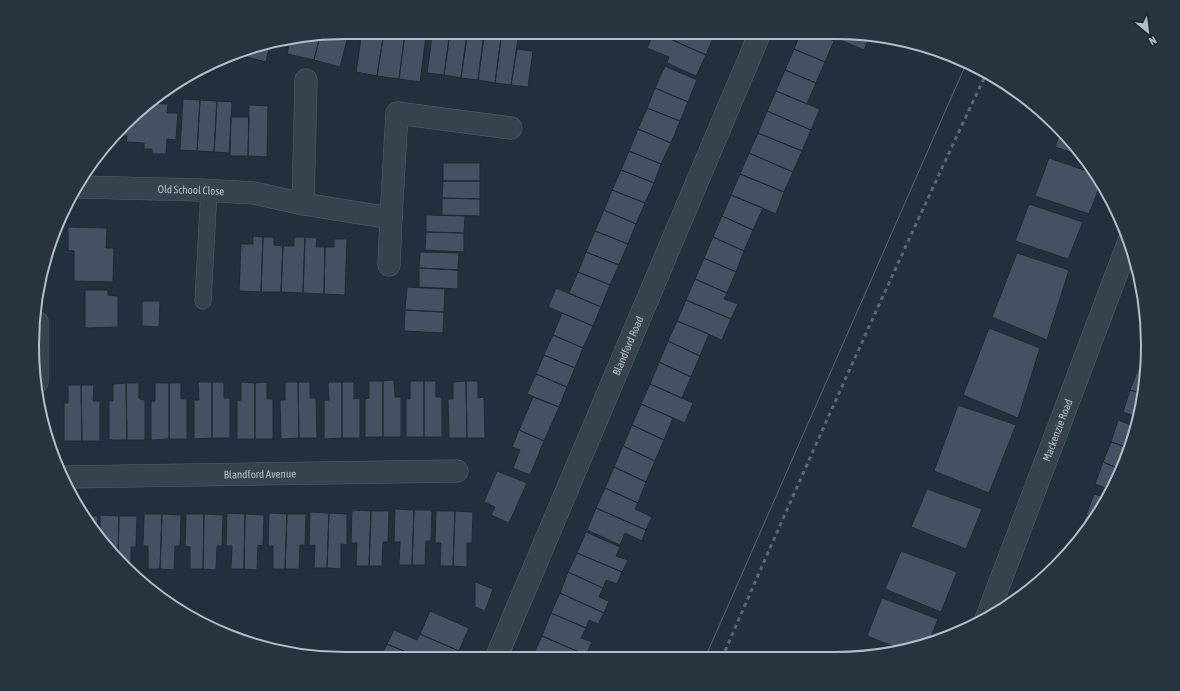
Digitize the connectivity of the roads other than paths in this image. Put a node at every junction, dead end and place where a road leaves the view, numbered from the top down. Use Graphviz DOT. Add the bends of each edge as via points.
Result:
graph roads {
  1 [pos="757,39"];
  2 [pos="306,80"];
  3 [pos="511,128"];
  4 [pos="83,187"];
  5 [pos="208,190"];
  6 [pos="303,204"];
  7 [pos="391,218"];
  8 [pos="1126,250"];
  9 [pos="389,265"];
  10 [pos="203,301"];
  11 [pos="457,471"];
  12 [pos="69,477"];
  13 [pos="990,610"];
  14 [pos="499,652"];
  1 -- 14 [label="street, Blandford Road"];
  2 -- 6 [label="street"];
  3 -- 7 [label="street" via="397,113"];
  4 -- 5 [label="street, Old School Close"];
  5 -- 6 [label="street, Old School Close" via="254,193"];
  5 -- 10 [label="lane"];
  6 -- 7 [label="street, Old School Close"];
  7 -- 9 [label="street"];
  8 -- 13 [label="street, Mackenzie Road"];
  11 -- 12 [label="street, Blandford Avenue"];
}
